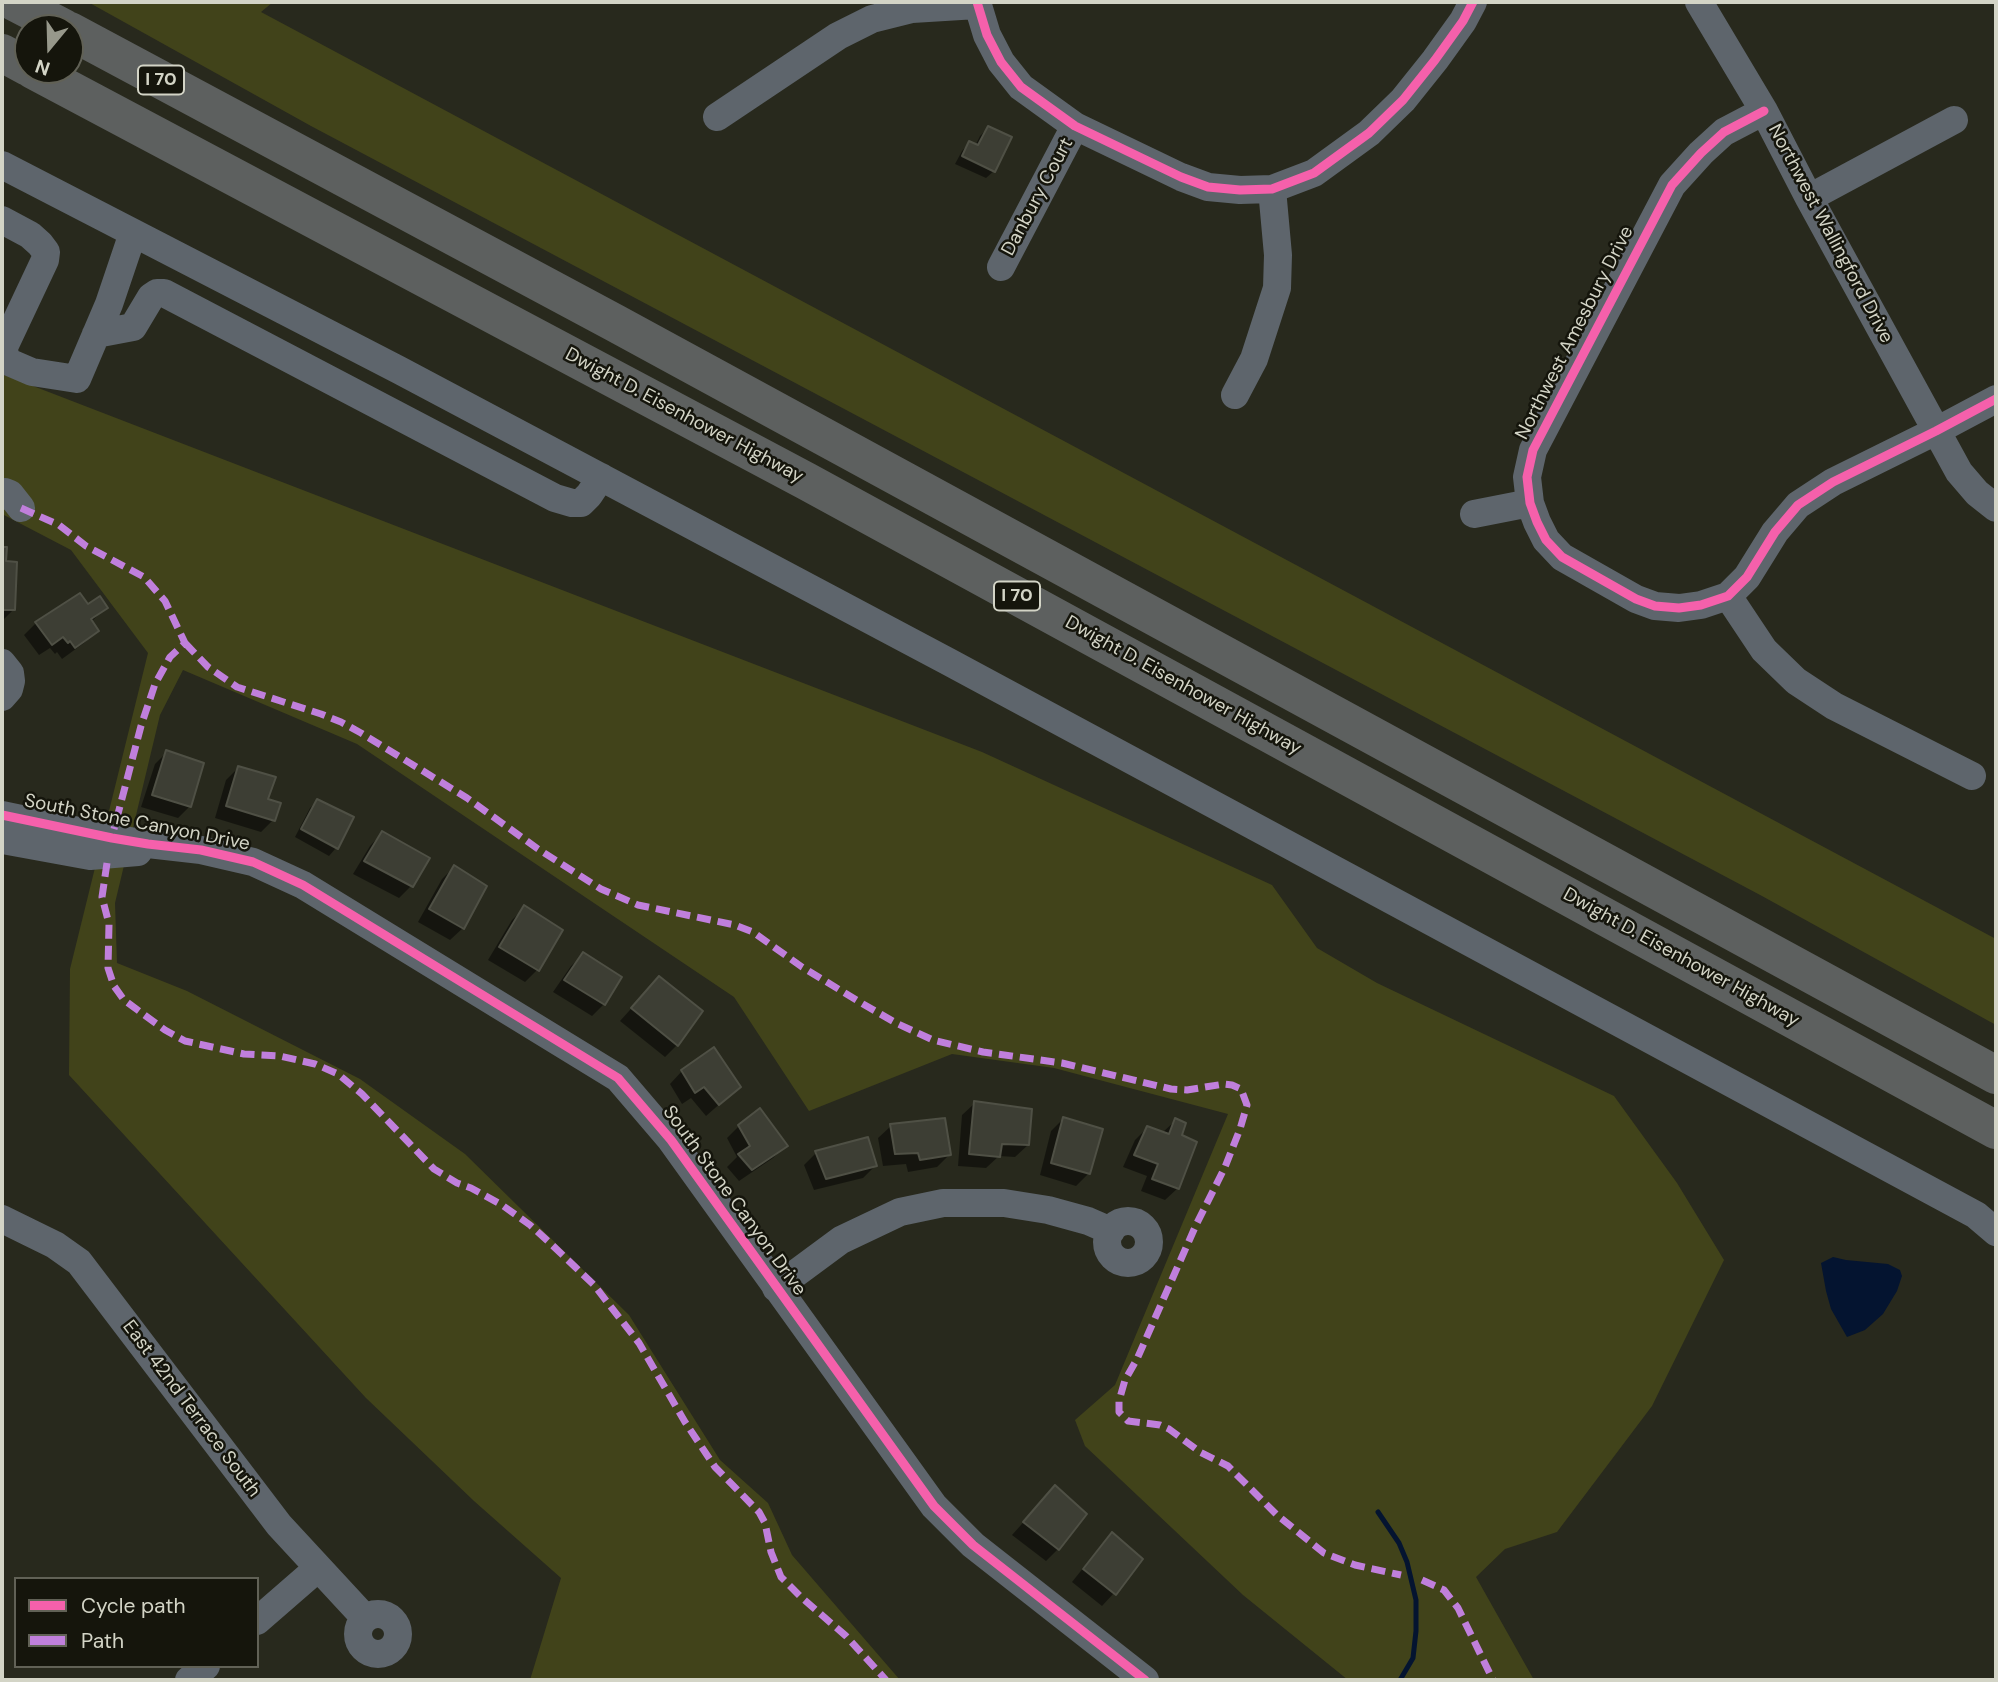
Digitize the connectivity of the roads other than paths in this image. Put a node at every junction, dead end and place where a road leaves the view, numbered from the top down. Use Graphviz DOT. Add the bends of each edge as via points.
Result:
graph roads {
  1 [pos="14,2"];
  2 [pos="1472,2"];
  3 [pos="1699,2"];
  4 [pos="977,3"];
  5 [pos="39,14"];
  6 [pos="84,37"];
  7 [pos="59,84"];
  8 [pos="1764,111"];
  9 [pos="717,117"];
  10 [pos="1954,120"];
  11 [pos="1075,126"];
  12 [pos="2,165"];
  13 [pos="1272,189"];
  14 [pos="1809,198"];
  15 [pos="2,220"];
  16 [pos="133,233"];
  17 [pos="1001,267"];
  18 [pos="96,334"];
  19 [pos="1235,396"];
  20 [pos="1996,399"];
  21 [pos="1936,431"];
  22 [pos="601,477"];
  23 [pos="1530,503"];
  24 [pos="1996,508"];
  25 [pos="1474,514"];
  26 [pos="1728,596"];
  27 [pos="2,663"];
  28 [pos="2,697"];
  29 [pos="1972,776"];
  30 [pos="2,815"];
  31 [pos="2,840"];
  32 [pos="169,846"];
  33 [pos="1996,1075"];
  34 [pos="1996,1130"];
  35 [pos="2,1219"];
  36 [pos="1111,1231"];
  37 [pos="1996,1232"];
  38 [pos="776,1288"];
  39 [pos="318,1568"];
  40 [pos="365,1618"];
  41 [pos="259,1619"];
  42 [pos="204,1668"];
  43 [pos="189,1680"];
  44 [pos="1145,1680"];
  1 -- 5 [label="highway, I 70"];
  2 -- 13 [label="street" via="1435,60 1369,133 1314,173"];
  3 -- 8 [label="street, Northwest Wallingford Drive"];
  4 -- 9 [label="street" via="912,9 873,19 838,36"];
  4 -- 11 [label="street" via="986,35 1001,62 1021,87"];
  6 -- 33 [label="highway, I 70"];
  7 -- 34 [label="highway, Dwight D. Eisenhower Highway / I 70" via="818,487"];
  8 -- 14 [label="street, Northwest Wallingford Drive"];
  8 -- 23 [label="street, Northwest Amesbury Drive" via="1724,132 1672,185 1533,450 1527,477"];
  10 -- 14 [label="street"];
  11 -- 13 [label="street" via="1208,187"];
  11 -- 17 [label="street, Danbury Court"];
  12 -- 16 [label="street"];
  13 -- 19 [label="street" via="1277,288 1254,359"];
  14 -- 21 [label="street, Northwest Wallingford Drive"];
  15 -- 18 [label="street" via="30,235 46,252 4,347 5,358 32,372 77,379"];
  16 -- 18 [label="street"];
  16 -- 22 [label="street"];
  18 -- 22 [label="street" via="133,327 150,297 164,293 555,498 581,503"];
  20 -- 21 [label="street"];
  21 -- 24 [label="street, Northwest Wallingford Drive" via="1959,472"];
  21 -- 26 [label="street" via="1833,482 1798,505"];
  22 -- 37 [label="street" via="1976,1214"];
  23 -- 25 [label="street"];
  23 -- 26 [label="street, Northwest Amesbury Drive" via="1546,540 1562,557 1636,599 1679,608"];
  26 -- 29 [label="street" via="1764,650 1796,681 1834,706"];
  27 -- 28 [label="street" via="11,681"];
  30 -- 32 [label="street, South Stone Canyon Drive"];
  31 -- 32 [label="street, South Stone Canyon Drive" via="90,856"];
  32 -- 38 [label="street, South Stone Canyon Drive" via="253,862 303,885 618,1079 671,1140"];
  35 -- 39 [label="street, East 42nd Terrace South" via="79,1262 279,1525"];
  36 -- 38 [label="street" via="1048,1210 1003,1203 943,1203 901,1212 841,1240"];
  38 -- 44 [label="street, South Stone Canyon Drive" via="934,1506 973,1545"];
  39 -- 40 [label="street, East 42nd Terrace South"];
  39 -- 41 [label="street"];
  42 -- 43 [label="street"];
}
